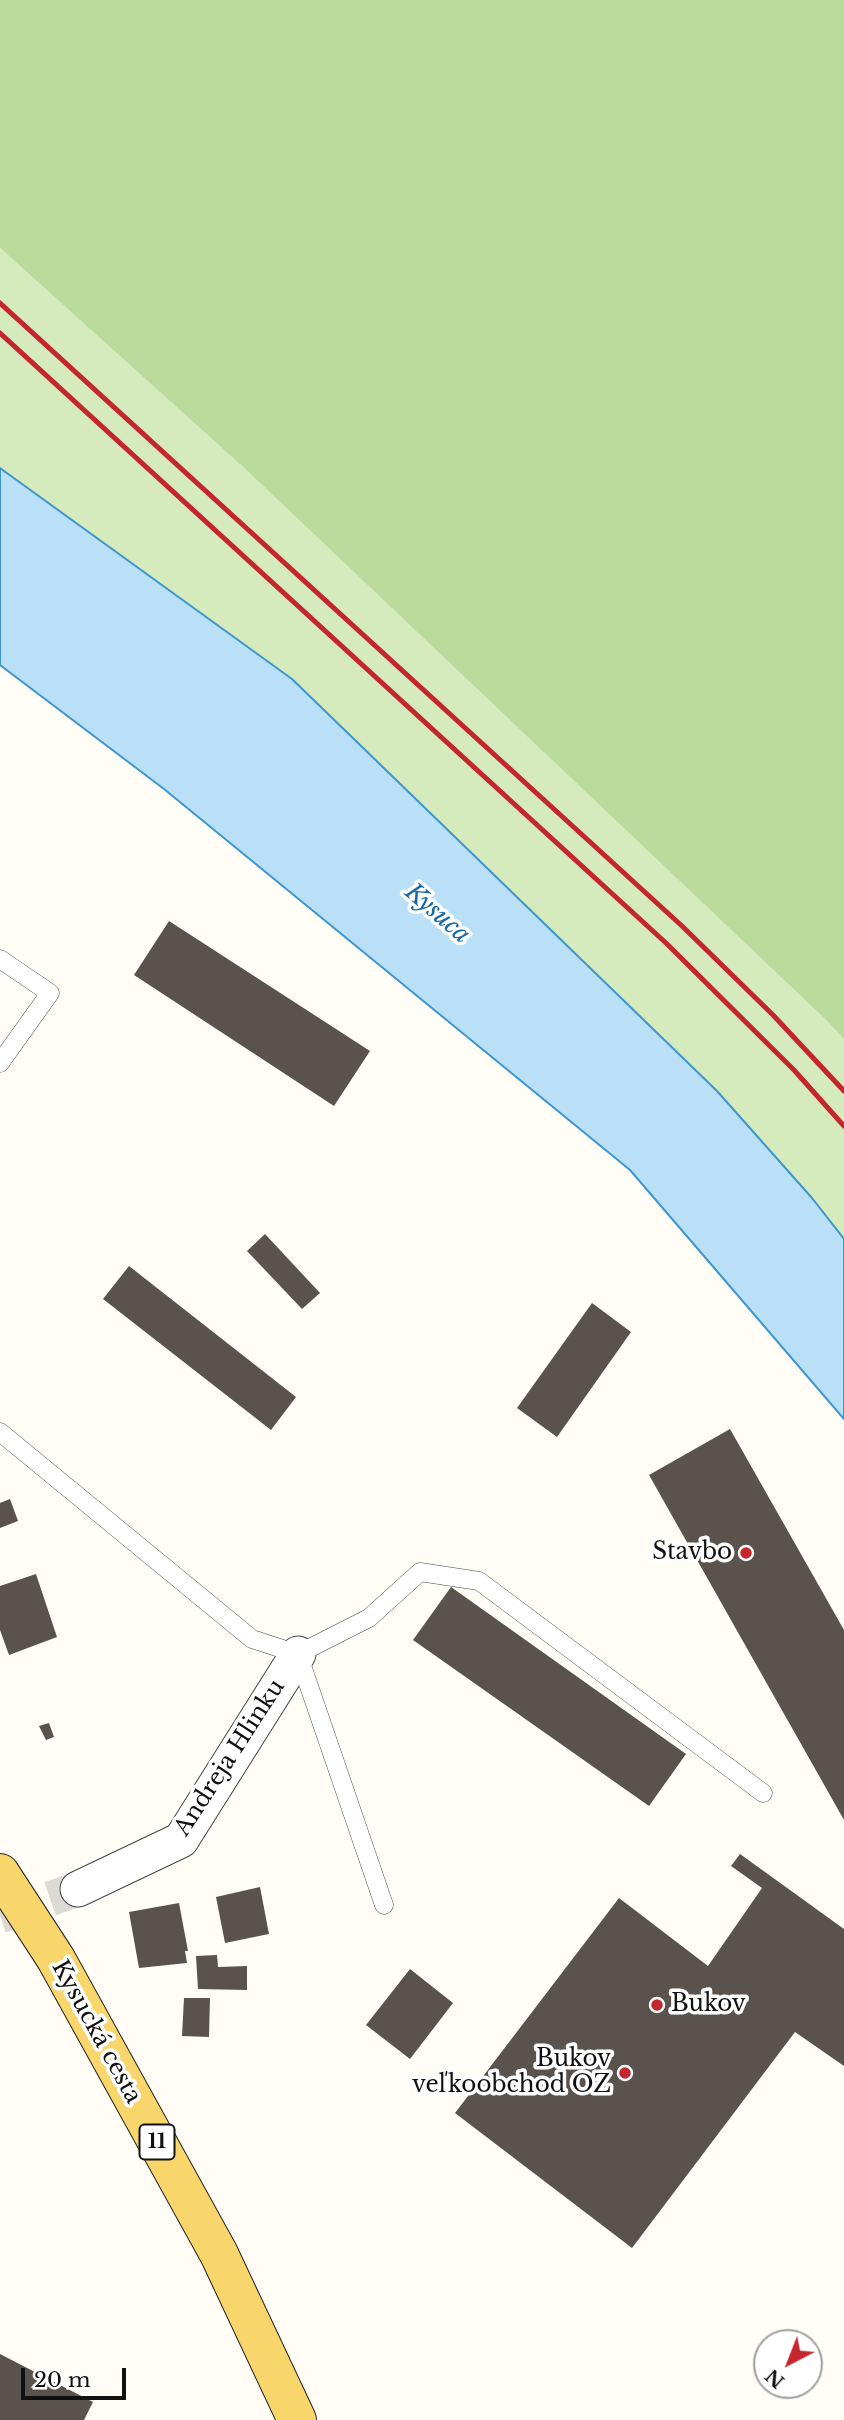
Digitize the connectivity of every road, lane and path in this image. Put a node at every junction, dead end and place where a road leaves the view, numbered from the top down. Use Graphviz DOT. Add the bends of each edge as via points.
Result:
graph roads {
  1 [pos="0,959"];
  2 [pos="0,1063"];
  3 [pos="0,1432"];
  4 [pos="298,1654"];
  5 [pos="764,1793"];
  6 [pos="0,1874"];
  7 [pos="78,1889"];
  8 [pos="384,1905"];
  9 [pos="297,2420"];
  1 -- 2 [label="lane" via="50,993"];
  3 -- 4 [label="lane" via="252,1639"];
  4 -- 5 [label="lane" via="369,1618 420,1572 479,1581"];
  4 -- 7 [label="street, Andreja Hlinku" via="181,1840"];
  4 -- 8 [label="lane"];
  6 -- 9 [label="main road, Kysucká cesta / 11" via="56,1959 219,2254"];
}
